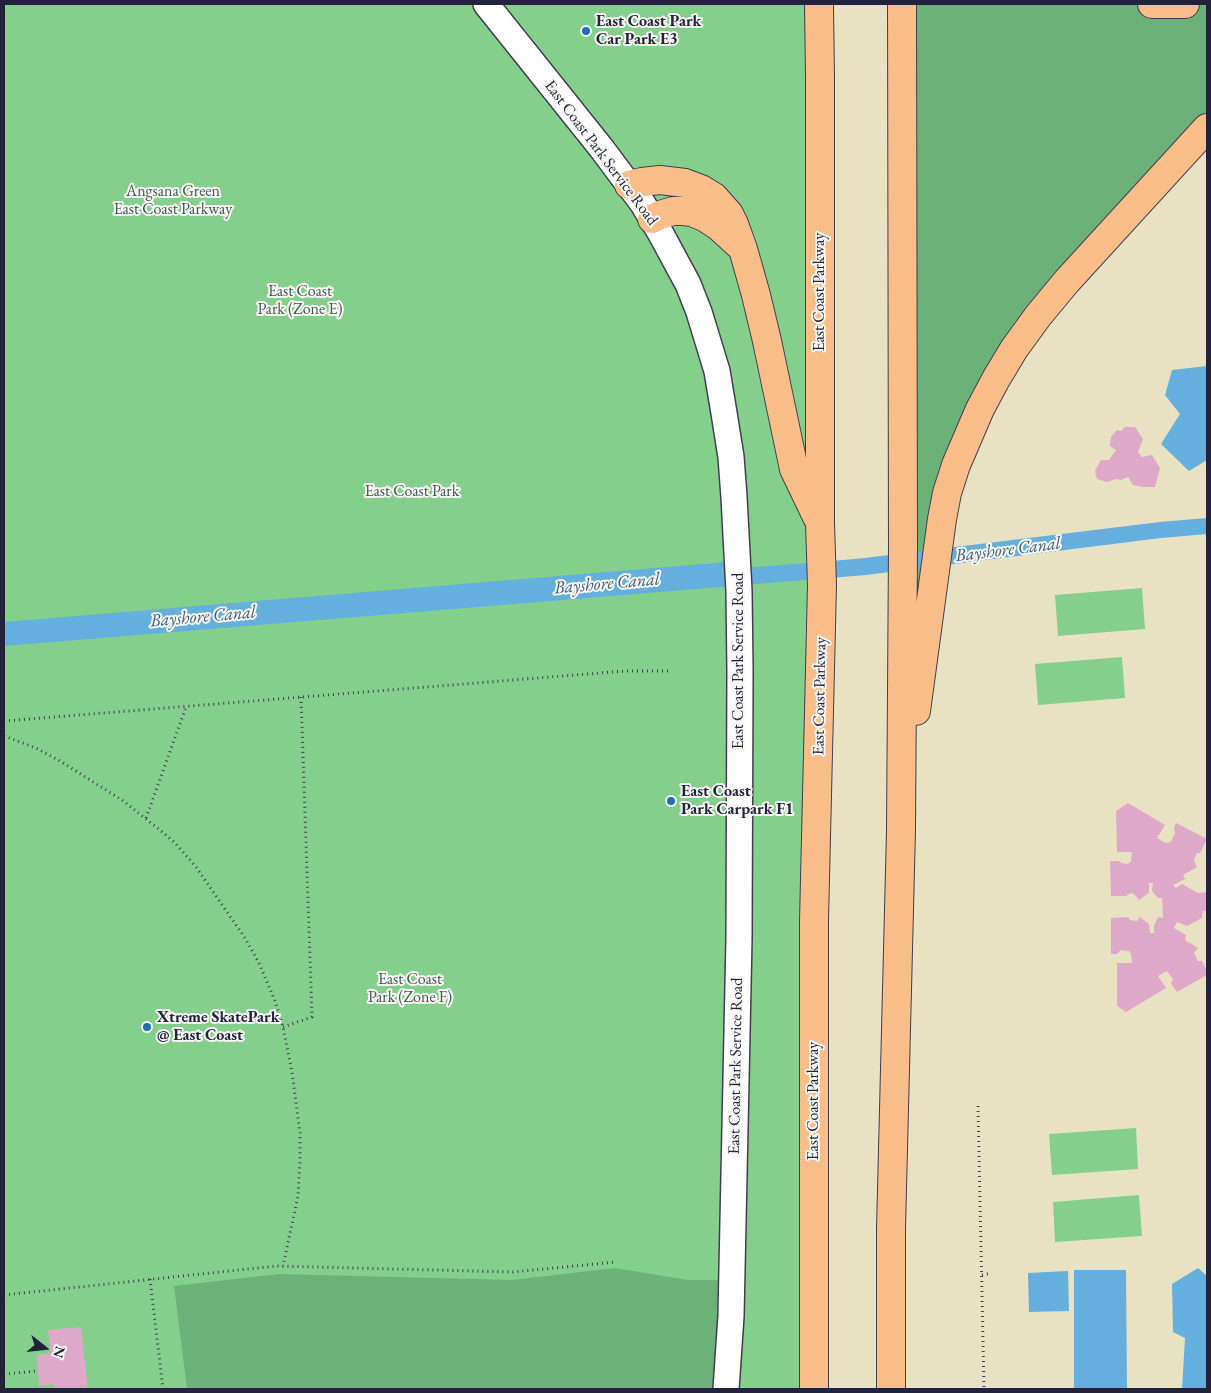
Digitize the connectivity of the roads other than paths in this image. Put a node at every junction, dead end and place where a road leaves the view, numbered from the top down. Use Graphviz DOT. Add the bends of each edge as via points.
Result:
graph roads {
  1 [pos="486,4"];
  2 [pos="819,4"];
  3 [pos="902,4"];
  4 [pos="1152,4"];
  5 [pos="1185,4"];
  6 [pos="1207,128"];
  7 [pos="629,185"];
  8 [pos="652,219"];
  9 [pos="743,249"];
  10 [pos="820,523"];
  11 [pos="901,830"];
  12 [pos="726,1389"];
  13 [pos="814,1389"];
  14 [pos="892,1389"];
  1 -- 7 [label="street, East Coast Park Service Road"];
  2 -- 10 [label="highway, East Coast Parkway"];
  3 -- 11 [label="highway"];
  4 -- 5 [label="highway"];
  6 -- 11 [label="highway" via="1038,316 1014,349 980,409 956,465 938,543"];
  7 -- 8 [label="street, East Coast Park Service Road"];
  7 -- 9 [label="highway" via="668,180 705,192 729,214"];
  8 -- 9 [label="highway" via="673,211 692,212 718,226"];
  8 -- 12 [label="street, East Coast Park Service Road" via="688,284 717,371 731,457 738,562 739,938 731,1316"];
  9 -- 10 [label="highway" via="767,341 794,469"];
  10 -- 13 [label="highway, East Coast Parkway" via="822,585 814,921"];
  11 -- 14 [label="highway" via="891,1229"];
}
